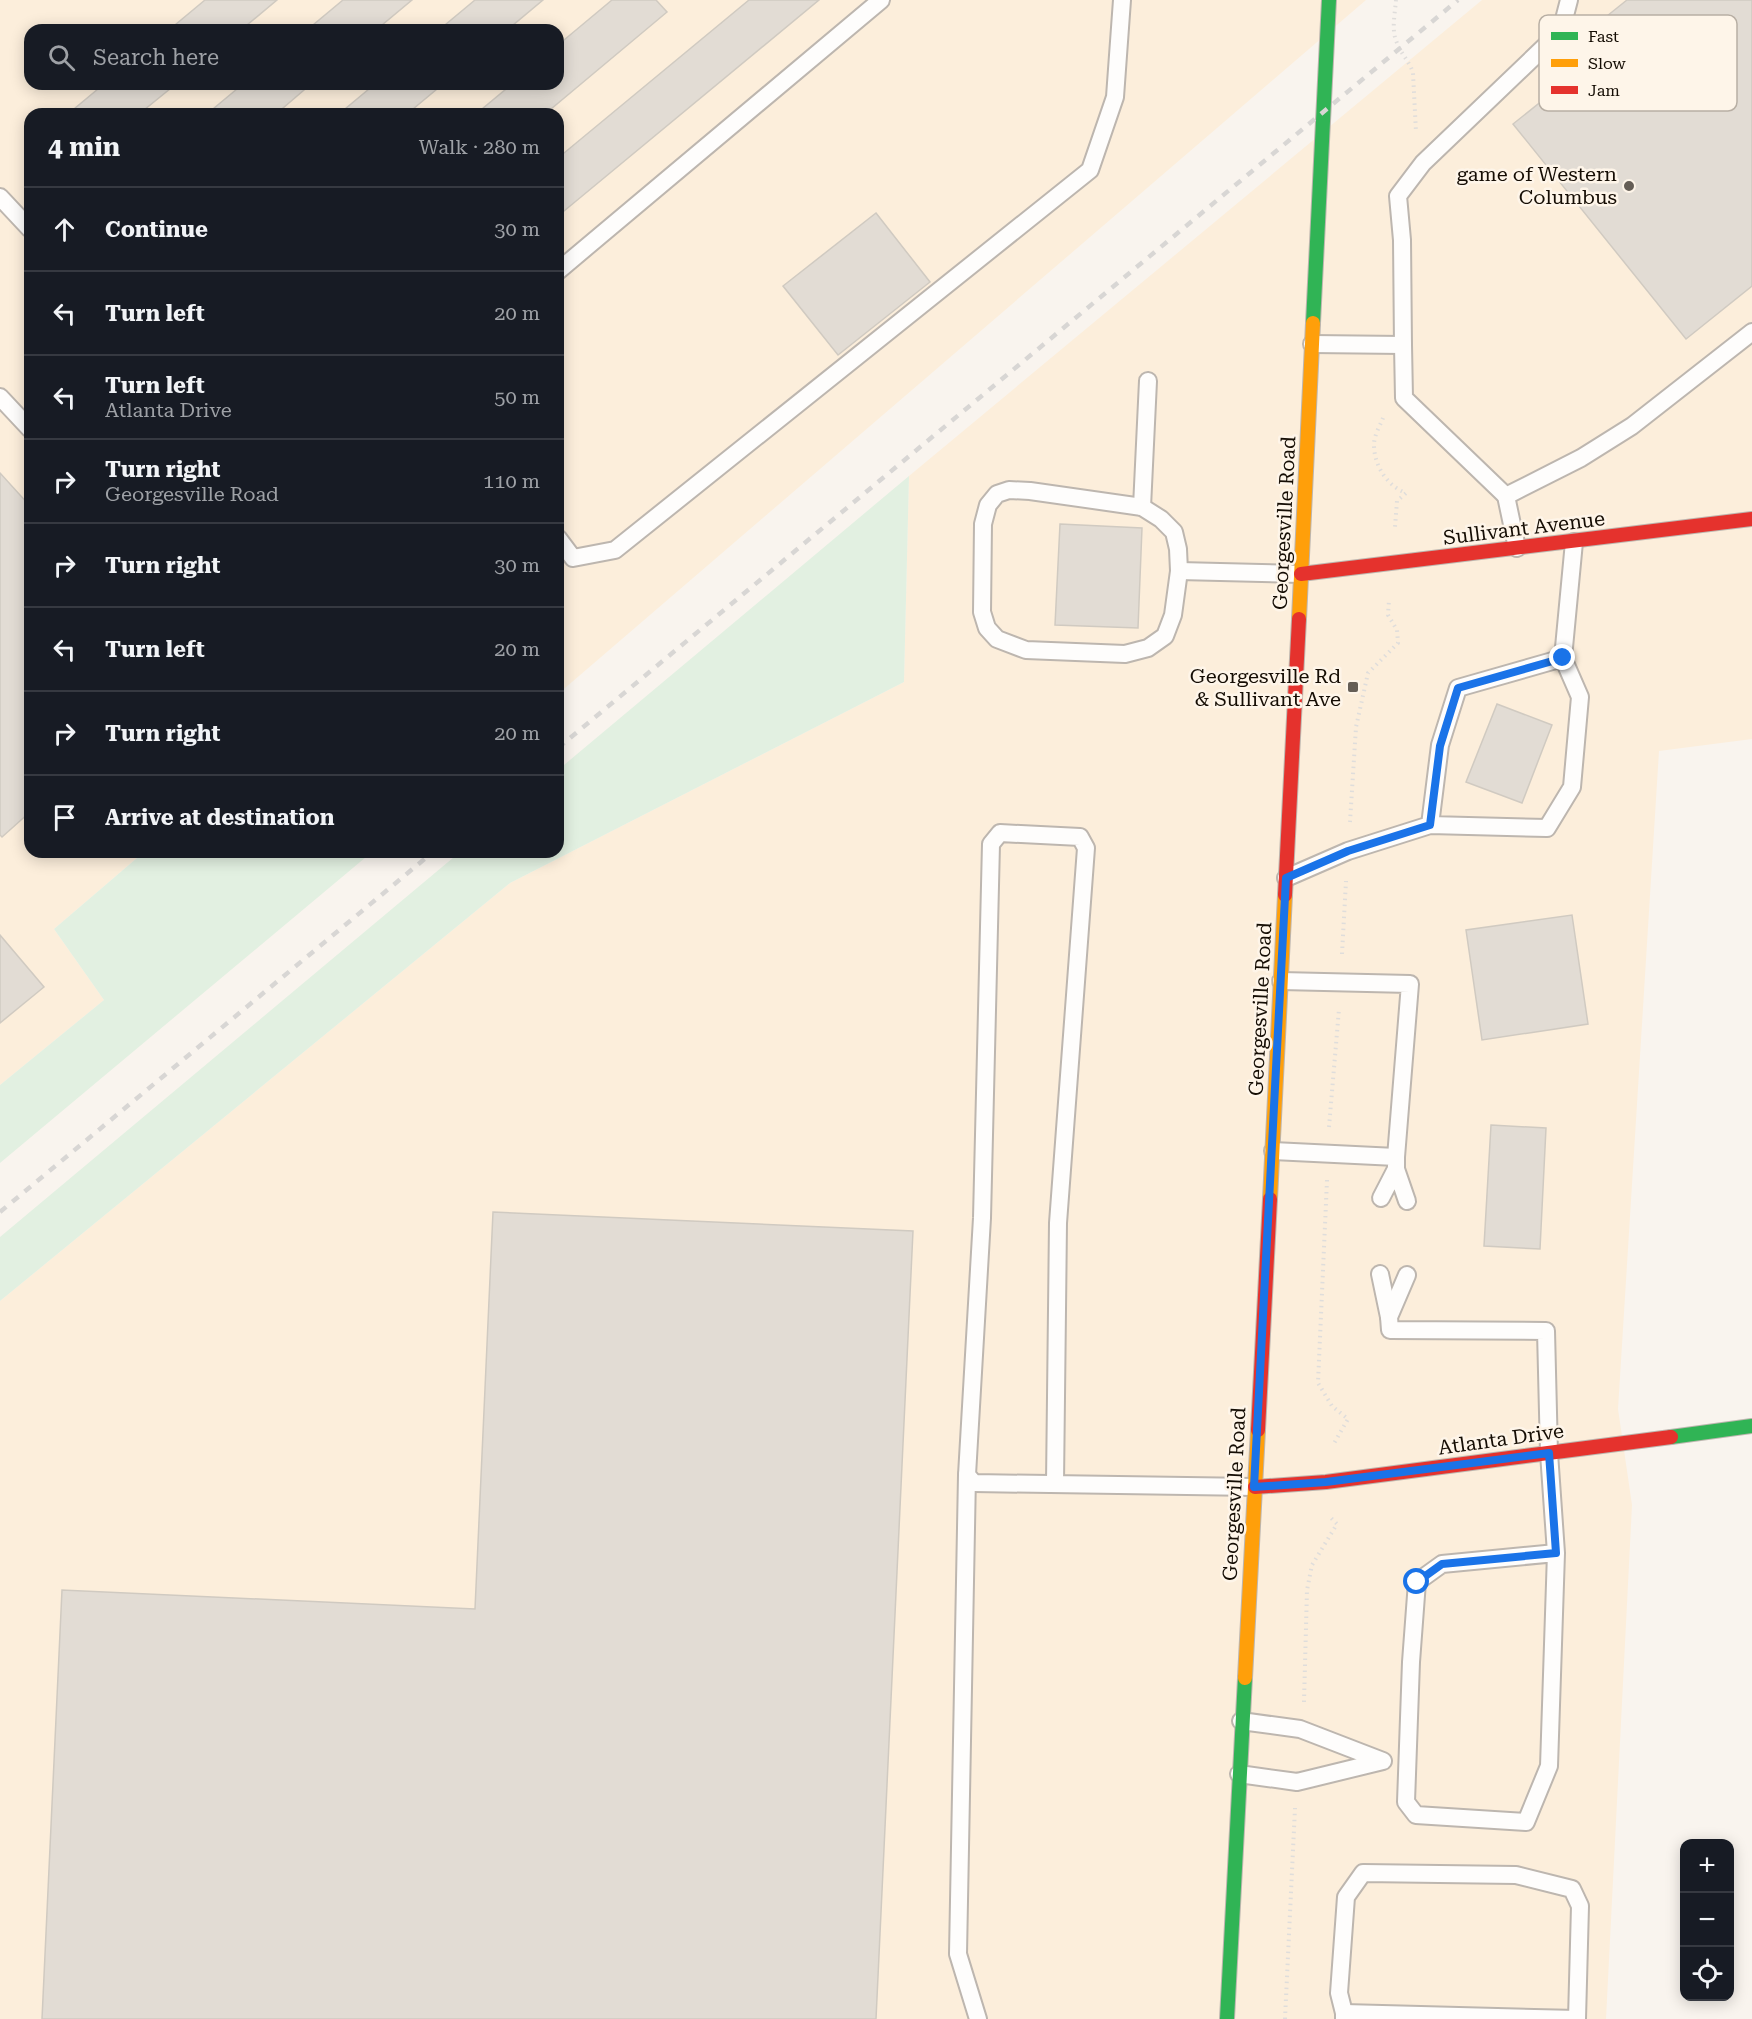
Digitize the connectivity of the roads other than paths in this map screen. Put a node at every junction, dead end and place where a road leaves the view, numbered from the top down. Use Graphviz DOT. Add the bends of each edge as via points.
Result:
graph roads {
  1 [pos="881,0"];
  2 [pos="1122,0"];
  3 [pos="1329,0"];
  4 [pos="1569,0"];
  5 [pos="1565,15"];
  6 [pos="1539,52"];
  7 [pos="0,197"];
  8 [pos="24,223"];
  9 [pos="564,266"];
  10 [pos="1752,332"];
  11 [pos="1312,344"];
  12 [pos="1402,345"];
  13 [pos="1148,381"];
  14 [pos="0,397"];
  15 [pos="24,423"];
  16 [pos="1506,496"];
  17 [pos="1142,507"];
  18 [pos="1752,518"];
  19 [pos="1574,542"];
  20 [pos="564,546"];
  21 [pos="1517,548"];
  22 [pos="1179,571"];
  23 [pos="1301,574"];
  24 [pos="1563,658"];
  25 [pos="1430,825"];
  26 [pos="1286,878"];
  27 [pos="1281,981"];
  28 [pos="1273,1151"];
  29 [pos="1396,1163"];
  30 [pos="1382,1198"];
  31 [pos="1407,1201"];
  32 [pos="1380,1274"];
  33 [pos="1407,1275"];
  34 [pos="1389,1317"];
  35 [pos="1752,1426"];
  36 [pos="1549,1453"];
  37 [pos="967,1475"];
  38 [pos="1055,1484"];
  39 [pos="1254,1487"];
  40 [pos="1556,1553"];
  41 [pos="1241,1721"];
  42 [pos="1383,1761"];
  43 [pos="1407,1763"];
  44 [pos="1239,1774"];
  45 [pos="1344,2016"];
  46 [pos="978,2019"];
  47 [pos="1227,2019"];
  48 [pos="1577,2019"];
  1 -- 9 [label="lane"];
  2 -- 20 [label="lane" via="1115,97 1090,170 615,550 573,558"];
  3 -- 11 [label="main road, Georgesville Road"];
  4 -- 5 [label="lane"];
  6 -- 12 [label="lane" via="1423,163 1398,196"];
  7 -- 8 [label="lane"];
  10 -- 16 [label="lane" via="1632,426 1581,458"];
  11 -- 12 [label="lane"];
  11 -- 23 [label="main road, Georgesville Road"];
  12 -- 16 [label="lane" via="1404,398"];
  13 -- 17 [label="lane"];
  14 -- 15 [label="lane"];
  16 -- 21 [label="lane"];
  17 -- 22 [label="lane" via="1174,532"];
  17 -- 22 [label="lane" via="1030,491 997,494 988,505 983,524 982,612 987,628 997,639 1026,650 1125,654 1148,648 1164,636 1173,615"];
  18 -- 19 [label="main road, Sullivant Avenue"];
  19 -- 21 [label="main road, Sullivant Avenue"];
  19 -- 24 [label="lane"];
  21 -- 23 [label="main road, Sullivant Avenue"];
  22 -- 23 [label="lane"];
  23 -- 26 [label="main road, Georgesville Road"];
  24 -- 25 [label="lane" via="1458,688 1440,746"];
  24 -- 25 [label="lane" via="1580,697 1572,787 1547,828"];
  25 -- 26 [label="lane" via="1348,851"];
  26 -- 27 [label="main road, Georgesville Road"];
  27 -- 28 [label="main road, Georgesville Road"];
  27 -- 29 [label="lane" via="1410,984"];
  28 -- 29 [label="lane"];
  28 -- 39 [label="main road, Georgesville Road"];
  29 -- 30 [label="lane"];
  29 -- 31 [label="lane"];
  32 -- 34 [label="lane"];
  33 -- 34 [label="lane"];
  34 -- 36 [label="lane" via="1390,1330 1546,1331"];
  35 -- 36 [label="main road, Atlanta Drive"];
  36 -- 39 [label="main road, Atlanta Drive" via="1326,1482"];
  36 -- 40 [label="lane"];
  37 -- 38 [label="lane" via="974,1483"];
  37 -- 38 [label="lane" via="982,1218 991,843 1000,834 1080,837 1086,848 1058,1223"];
  37 -- 46 [label="lane" via="958,1954"];
  38 -- 39 [label="lane"];
  39 -- 41 [label="main road, Georgesville Road"];
  40 -- 43 [label="lane" via="1442,1564 1417,1582"];
  40 -- 43 [label="lane" via="1549,1766 1526,1822 1416,1815 1406,1802"];
  41 -- 42 [label="lane" via="1300,1729"];
  41 -- 44 [label="main road, Georgesville Road"];
  42 -- 43 [label="lane"];
  42 -- 44 [label="lane" via="1297,1782"];
  44 -- 47 [label="main road, Georgesville Road"];
  45 -- 48 [label="lane"];
  45 -- 48 [label="lane" via="1339,1994 1346,1897 1363,1873 1516,1875 1572,1889 1580,1906"];
}
